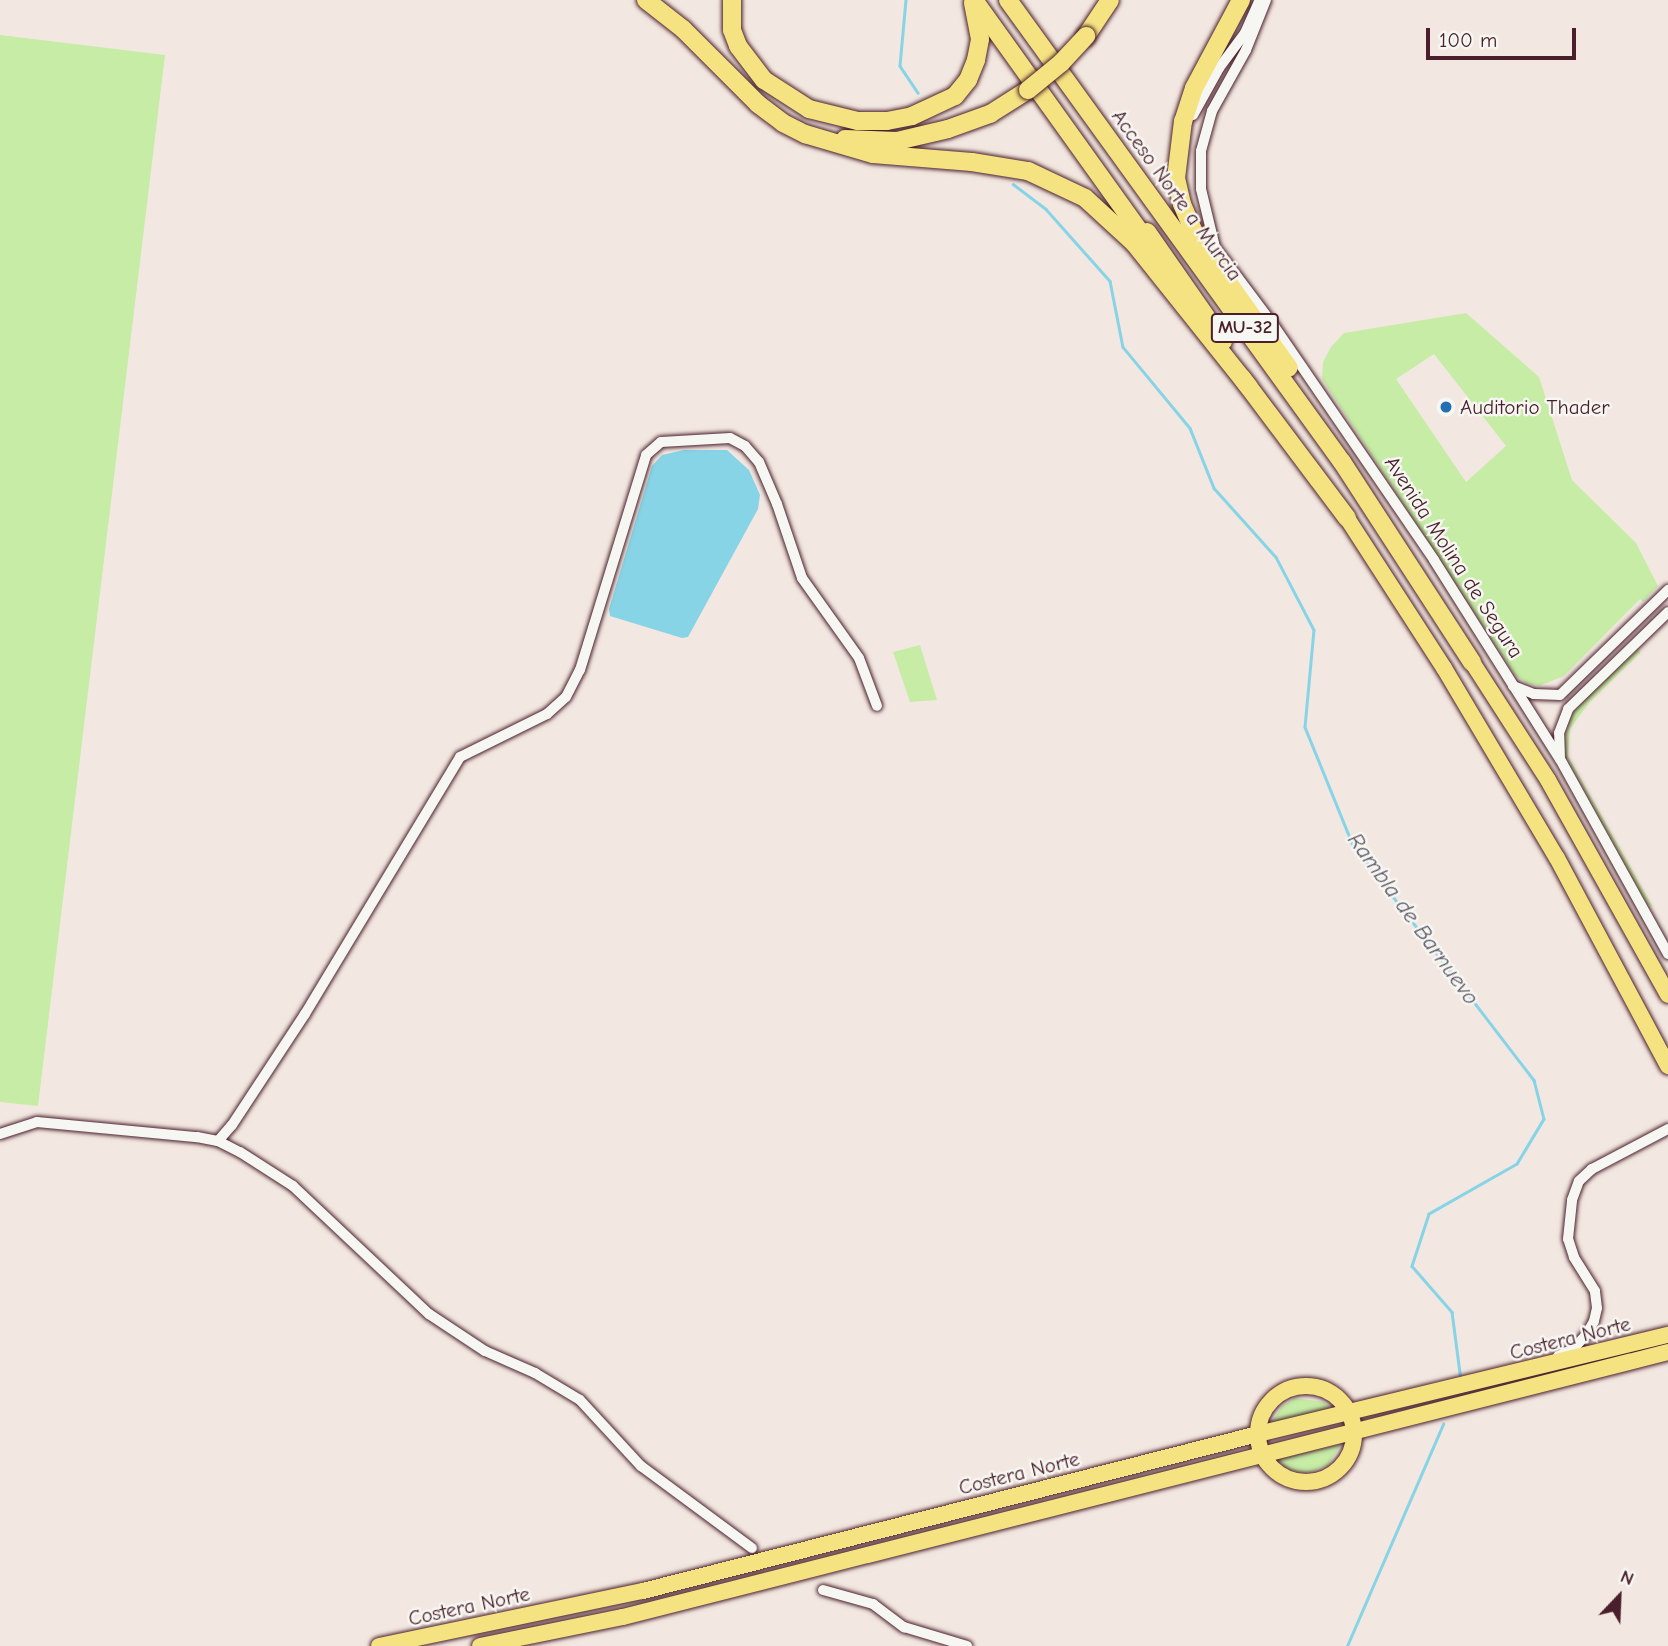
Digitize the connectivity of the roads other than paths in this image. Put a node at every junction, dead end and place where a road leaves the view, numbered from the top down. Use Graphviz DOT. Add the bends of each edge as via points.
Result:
graph roads {
  1 [pos="646,0"];
  2 [pos="732,0"];
  3 [pos="973,0"];
  4 [pos="984,0"];
  5 [pos="1009,0"];
  6 [pos="1110,0"];
  7 [pos="1241,0"];
  8 [pos="1260,0"];
  9 [pos="1266,0"];
  10 [pos="758,104"];
  11 [pos="1177,155"];
  12 [pos="1249,387"];
  13 [pos="1342,462"];
  14 [pos="1347,518"];
  15 [pos="1668,590"];
  16 [pos="1668,612"];
  17 [pos="1472,662"];
  18 [pos="1513,686"];
  19 [pos="877,706"];
  20 [pos="1560,759"];
  21 [pos="1668,954"];
  22 [pos="1668,995"];
  23 [pos="1668,1066"];
  24 [pos="1664,1131"];
  25 [pos="0,1134"];
  26 [pos="218,1141"];
  27 [pos="1668,1335"];
  28 [pos="1668,1352"];
  29 [pos="1514,1374"];
  30 [pos="1349,1413"];
  31 [pos="1354,1430"];
  32 [pos="1258,1434"];
  33 [pos="1261,1452"];
  34 [pos="752,1548"];
  35 [pos="823,1590"];
  36 [pos="440,1640"];
  37 [pos="379,1646"];
  38 [pos="480,1646"];
  39 [pos="967,1646"];
  1 -- 10 [label="highway" via="683,29"];
  2 -- 3 [label="highway" via="732,30 738,46 764,80 809,109 868,121 912,116 954,96 976,60 980,39"];
  3 -- 12 [label="highway"];
  4 -- 14 [label="highway, Acceso Norte a Murcia / MU-32"];
  5 -- 13 [label="highway, Acceso Norte a Murcia / MU-32"];
  6 -- 10 [label="highway, bridge" via="1061,63 1028,90 972,121 897,141 831,136"];
  7 -- 11 [label="highway" via="1194,88"];
  8 -- 11 [label="street" via="1245,33 1196,107"];
  9 -- 18 [label="street, Avenida Molina de Segura" via="1246,50 1212,111 1201,151 1201,189 1215,247 1434,560"];
  10 -- 12 [label="highway" via="794,128 852,150 1014,168 1073,191 1101,209 1133,243"];
  11 -- 13 [label="highway" via="1182,204 1197,239 1292,373"];
  12 -- 14 [label="highway"];
  13 -- 17 [label="highway, Acceso Norte a Murcia / MU-32"];
  14 -- 23 [label="main road" via="1444,668 1557,858"];
  15 -- 18 [label="street" via="1560,695 1535,694"];
  16 -- 20 [label="street" via="1568,709 1559,733"];
  17 -- 22 [label="main road, Avenida Molina de Segura" via="1548,780"];
  18 -- 20 [label="street, Avenida Molina de Segura"];
  19 -- 26 [label="street" via="859,658 802,578 759,462 730,438 661,442 646,455 580,670 566,697 547,713 460,757 305,1014"];
  20 -- 21 [label="street, Avenida Molina de Segura"];
  24 -- 29 [label="street" via="1592,1169 1579,1181 1568,1239 1595,1291 1594,1321 1573,1349"];
  25 -- 26 [label="street" via="37,1122"];
  26 -- 34 [label="street" via="293,1186 440,1322 580,1400 641,1466"];
  27 -- 29 [label="main road, Costera Norte"];
  28 -- 31 [label="main road, Costera Norte"];
  29 -- 30 [label="main road, Costera Norte"];
  30 -- 31 [label="main road"];
  30 -- 32 [label="main road, Costera Norte"];
  30 -- 32 [label="main road" via="1326,1391 1295,1388 1268,1405"];
  31 -- 33 [label="main road, Costera Norte"];
  31 -- 33 [label="main road" via="1345,1462 1317,1481 1284,1477 1270,1467"];
  32 -- 33 [label="main road"];
  32 -- 36 [label="main road, Costera Norte"];
  33 -- 38 [label="main road, Costera Norte" via="623,1617"];
  35 -- 39 [label="street" via="873,1604 904,1627"];
  36 -- 37 [label="main road, Costera Norte"];
}
